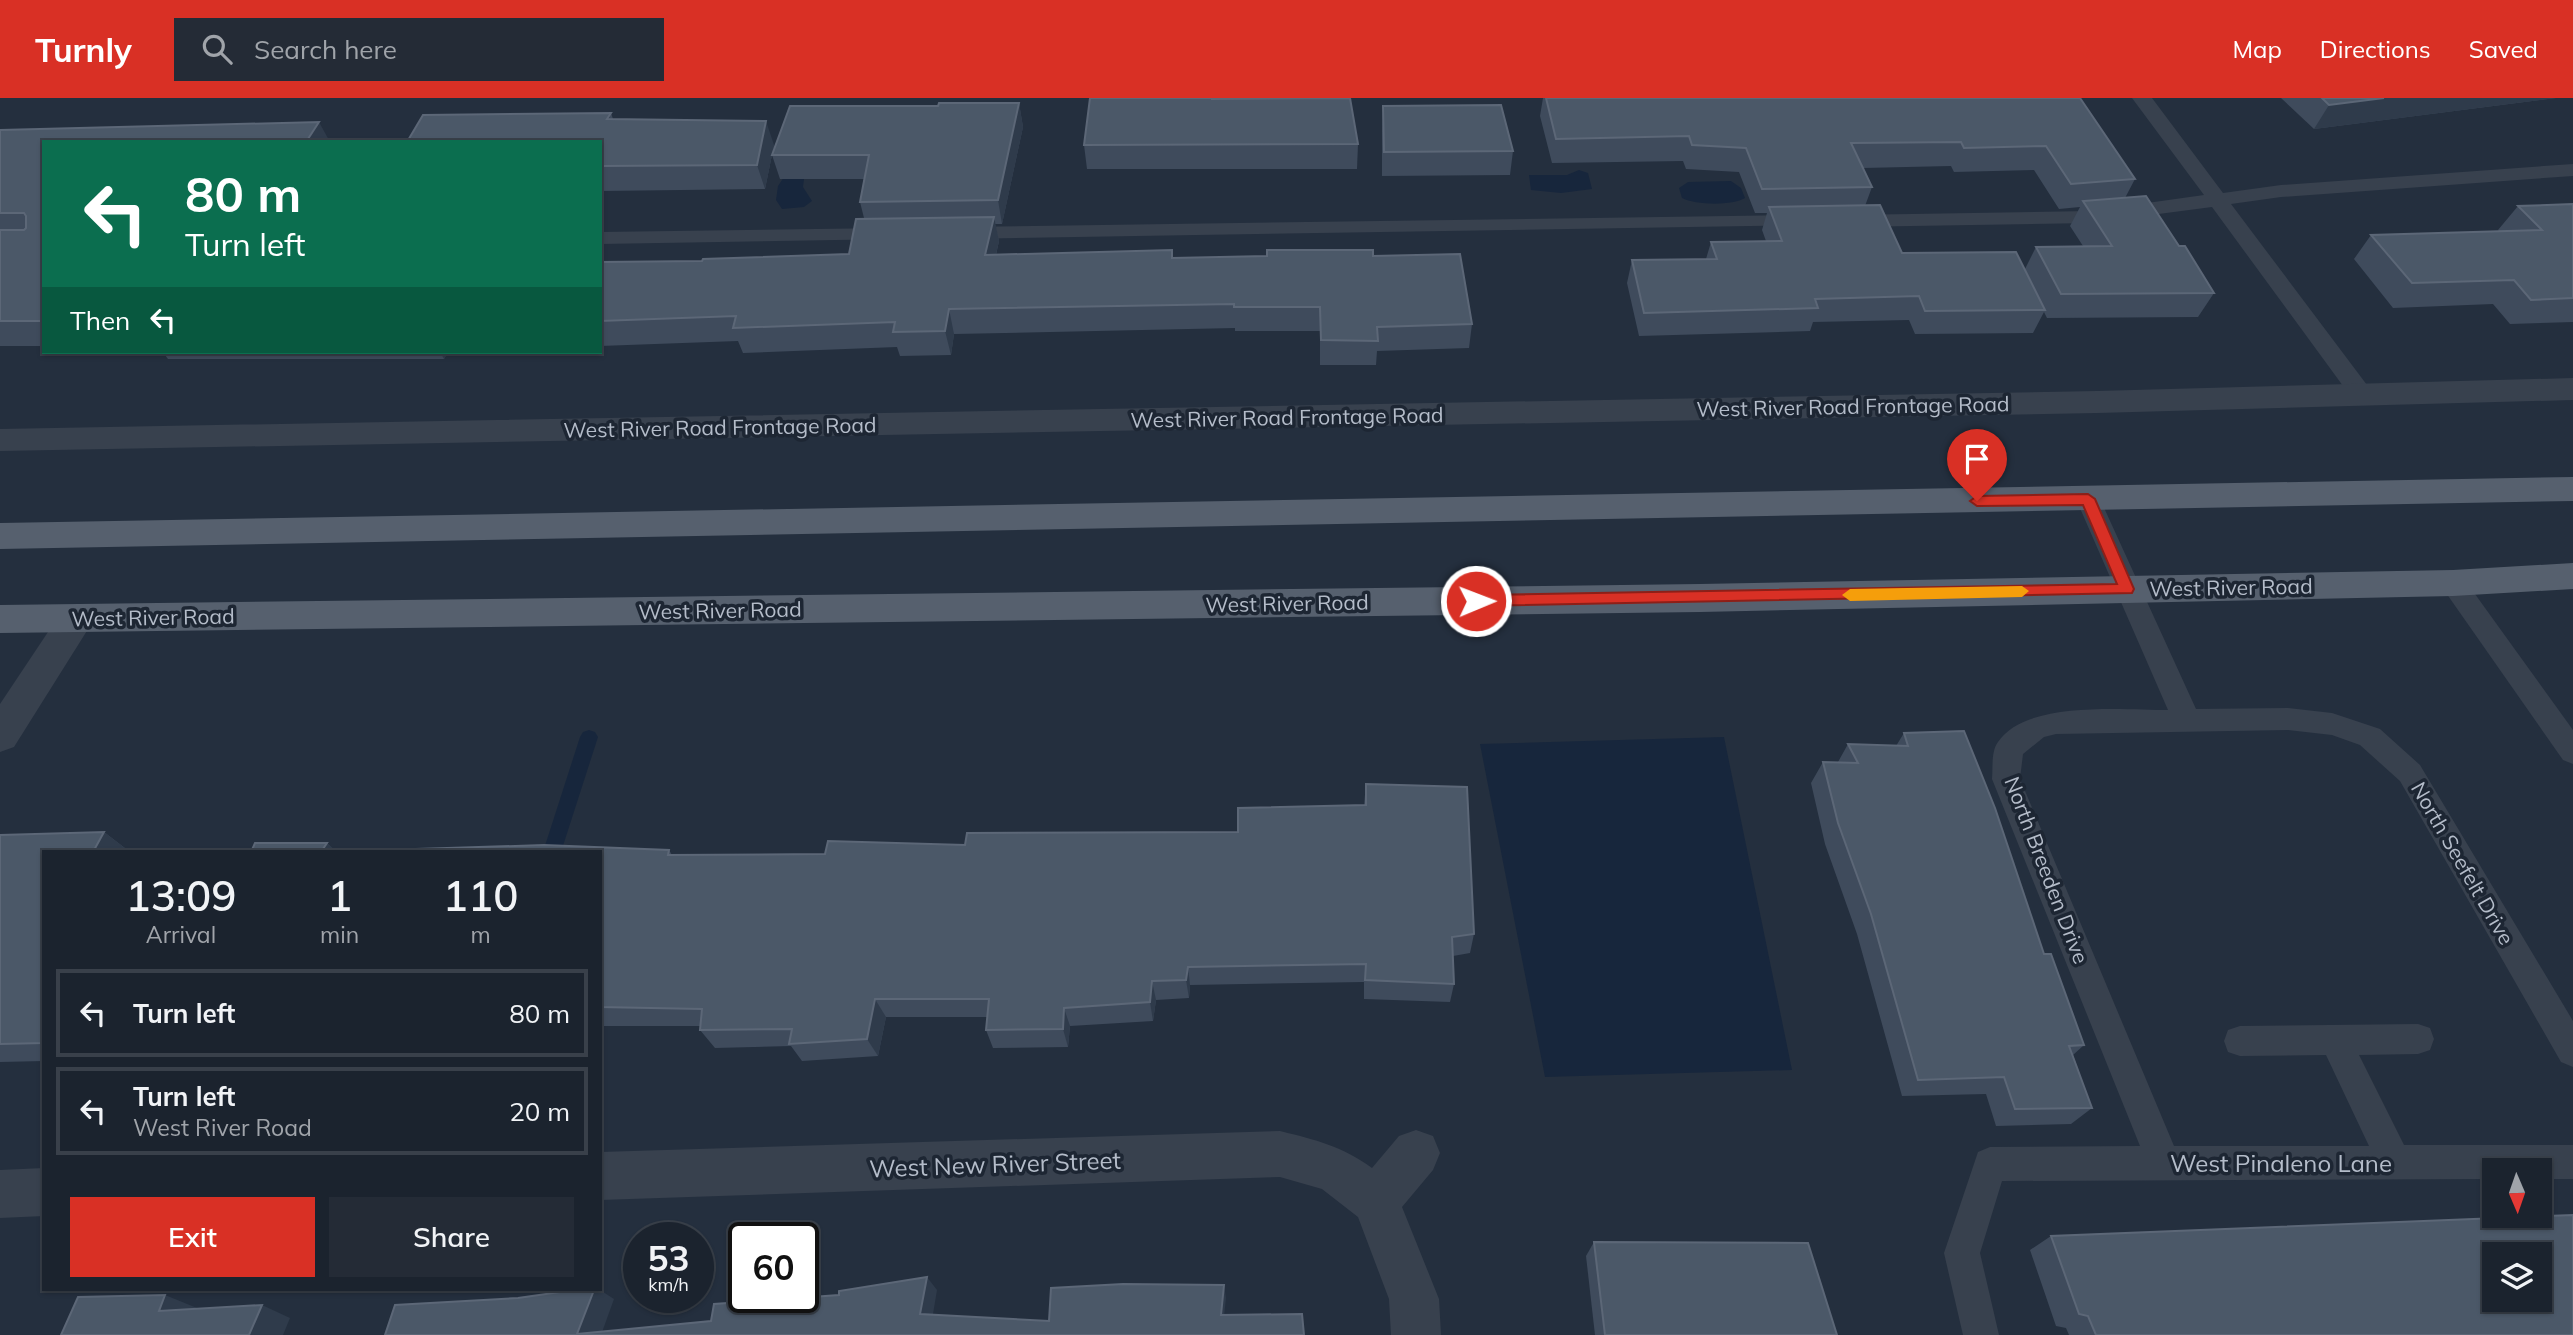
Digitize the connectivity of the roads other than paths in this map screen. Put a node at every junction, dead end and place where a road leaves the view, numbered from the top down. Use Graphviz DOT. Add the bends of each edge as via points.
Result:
graph roads {
  1 [pos="2141,98"];
  2 [pos="2573,170"];
  3 [pos="2215,200"];
  4 [pos="934,233"];
  5 [pos="907,234"];
  6 [pos="602,238"];
  7 [pos="2573,389"];
  8 [pos="2362,395"];
  9 [pos="0,440"];
  10 [pos="2573,489"];
  11 [pos="2088,499"];
  12 [pos="0,536"];
  13 [pos="2573,576"];
  14 [pos="2453,583"];
  15 [pos="2127,589"];
  16 [pos="77,618"];
  17 [pos="0,619"];
  18 [pos="2187,721"];
  19 [pos="0,736"];
  20 [pos="2573,752"];
  21 [pos="2418,1039"];
  22 [pos="2240,1041"];
  23 [pos="2335,1041"];
  24 [pos="2573,1051"];
  25 [pos="1416,1153"];
  26 [pos="2573,1162"];
  27 [pos="2164,1163"];
  28 [pos="2395,1163"];
  29 [pos="602,1176"];
  30 [pos="42,1192"];
  31 [pos="0,1194"];
  32 [pos="1376,1201"];
  33 [pos="1416,1335"];
  34 [pos="1980,1335"];
  1 -- 3 [label="lane"];
  2 -- 3 [label="lane"];
  3 -- 4 [label="lane" via="2091,217"];
  3 -- 8 [label="lane"];
  5 -- 6 [label="lane"];
  7 -- 8 [label="street, West River Road Frontage Road"];
  8 -- 9 [label="street, West River Road Frontage Road"];
  10 -- 11 [label="main road"];
  11 -- 12 [label="main road"];
  11 -- 15 [label="lane"];
  13 -- 14 [label="main road, West River Road"];
  14 -- 15 [label="main road, West River Road"];
  14 -- 20 [label="lane"];
  15 -- 16 [label="main road, West River Road"];
  15 -- 18 [label="lane"];
  16 -- 17 [label="main road, West River Road"];
  16 -- 19 [label="street"];
  18 -- 24 [label="lane, North Seefelt Drive" via="2288,719 2332,724 2370,737 2410,773"];
  18 -- 27 [label="lane, North Breeden Drive" via="2056,723 2036,728 2009,748 2007,779"];
  21 -- 23 [label="lane"];
  22 -- 23 [label="lane"];
  23 -- 28 [label="lane"];
  25 -- 32 [label="street"];
  26 -- 28 [label="lane, West Pinaleno Lane"];
  27 -- 28 [label="lane, West Pinaleno Lane"];
  27 -- 34 [label="lane, West Pinaleno Lane" via="1990,1164 1962,1253"];
  29 -- 32 [label="street, West New River Street" via="1280,1154 1334,1169"];
  30 -- 31 [label="street"];
  32 -- 33 [label="street" via="1414,1299"];
}
